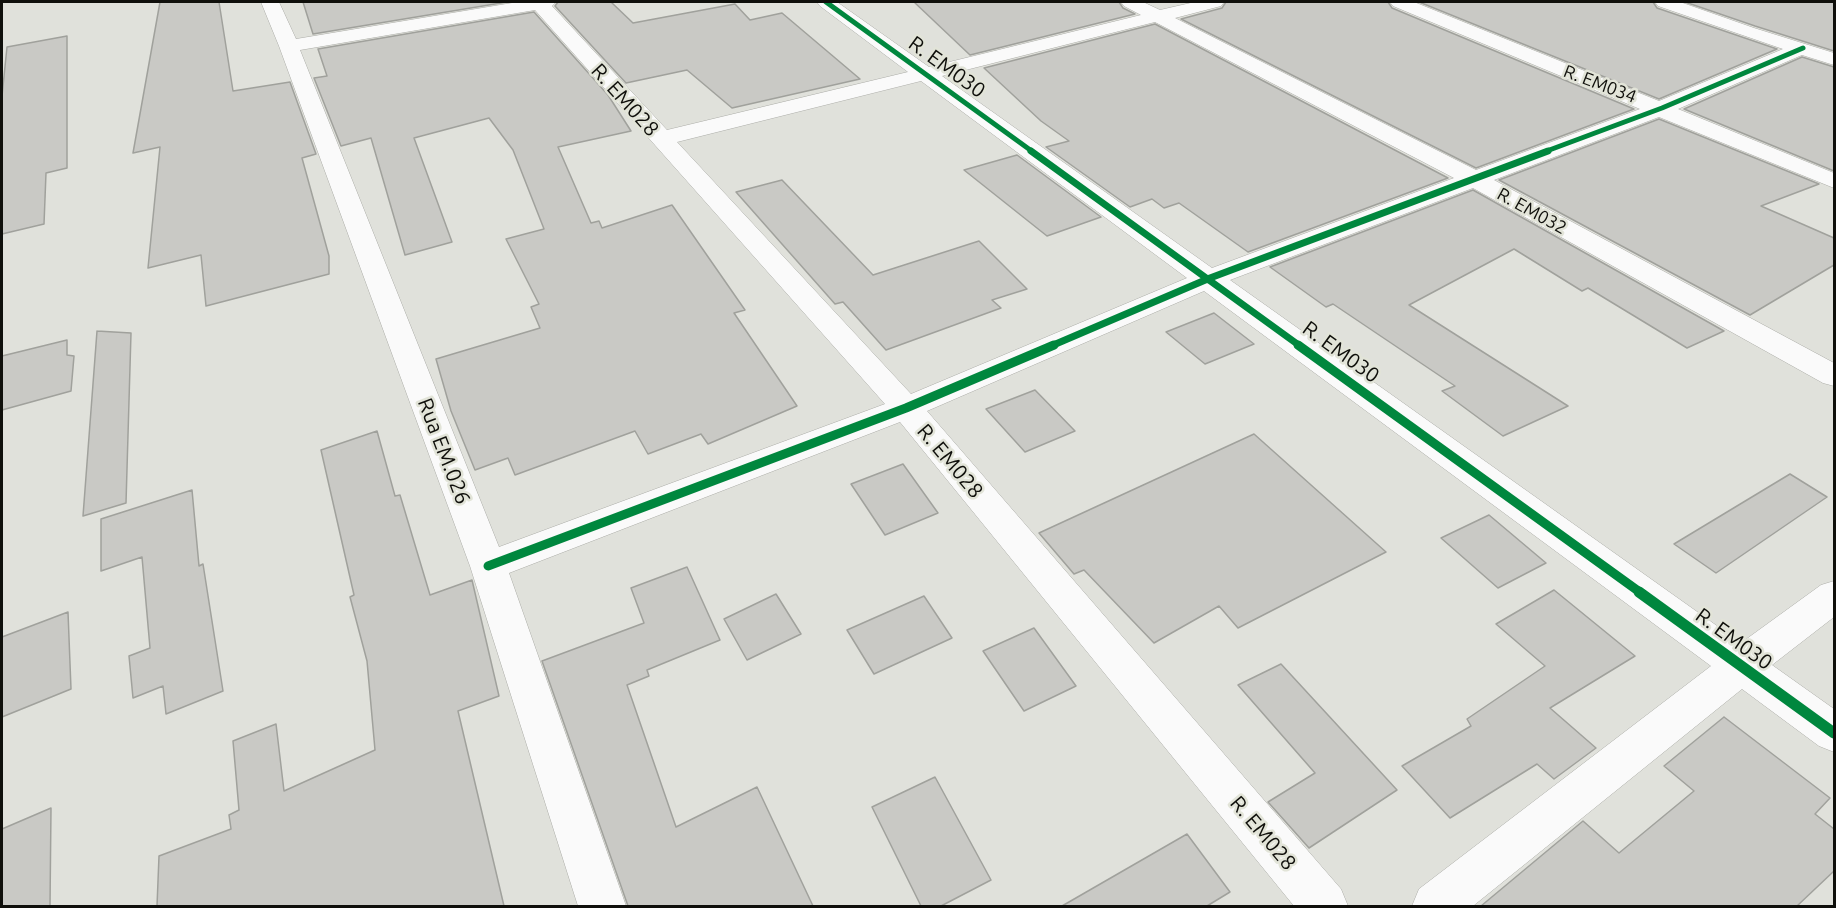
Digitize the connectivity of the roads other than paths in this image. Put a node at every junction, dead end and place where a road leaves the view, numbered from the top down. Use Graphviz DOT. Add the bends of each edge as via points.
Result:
graph roads {
  1 [pos="270,2"];
  2 [pos="541,2"];
  3 [pos="826,2"];
  4 [pos="1130,2"];
  5 [pos="1215,2"];
  6 [pos="1399,2"];
  7 [pos="1664,2"];
  8 [pos="1160,16"];
  9 [pos="289,46"];
  10 [pos="1803,48"];
  11 [pos="1834,60"];
  12 [pos="925,74"];
  13 [pos="1662,108"];
  14 [pos="660,139"];
  15 [pos="1473,178"];
  16 [pos="1834,181"];
  17 [pos="1210,278"];
  18 [pos="1834,376"];
  19 [pos="906,408"];
  20 [pos="488,566"];
  21 [pos="1834,596"];
  22 [pos="1741,666"];
  23 [pos="1834,733"];
  24 [pos="602,906"];
  25 [pos="1324,906"];
  26 [pos="1436,906"];
  1 -- 9 [label="street, Rua EM.026"];
  2 -- 9 [label="street"];
  2 -- 14 [label="street, R. EM028"];
  3 -- 12 [label="street, R. EM030"];
  4 -- 8 [label="street, R. EM032"];
  5 -- 8 [label="street"];
  6 -- 13 [label="street, R. EM034"];
  7 -- 10 [label="street"];
  8 -- 12 [label="street"];
  8 -- 15 [label="street, R. EM032"];
  9 -- 20 [label="street, Rua EM.026"];
  10 -- 11 [label="street"];
  10 -- 13 [label="street"];
  12 -- 14 [label="street"];
  12 -- 17 [label="street, R. EM030"];
  13 -- 15 [label="street"];
  13 -- 16 [label="street, R. EM034"];
  14 -- 19 [label="street, R. EM028"];
  15 -- 17 [label="street"];
  15 -- 18 [label="street, R. EM032"];
  17 -- 19 [label="street"];
  17 -- 22 [label="street, R. EM030"];
  19 -- 20 [label="street"];
  19 -- 25 [label="street, R. EM028"];
  20 -- 24 [label="street, Rua EM.026"];
  21 -- 22 [label="street"];
  22 -- 23 [label="street, R. EM030"];
  22 -- 26 [label="street"];
}
